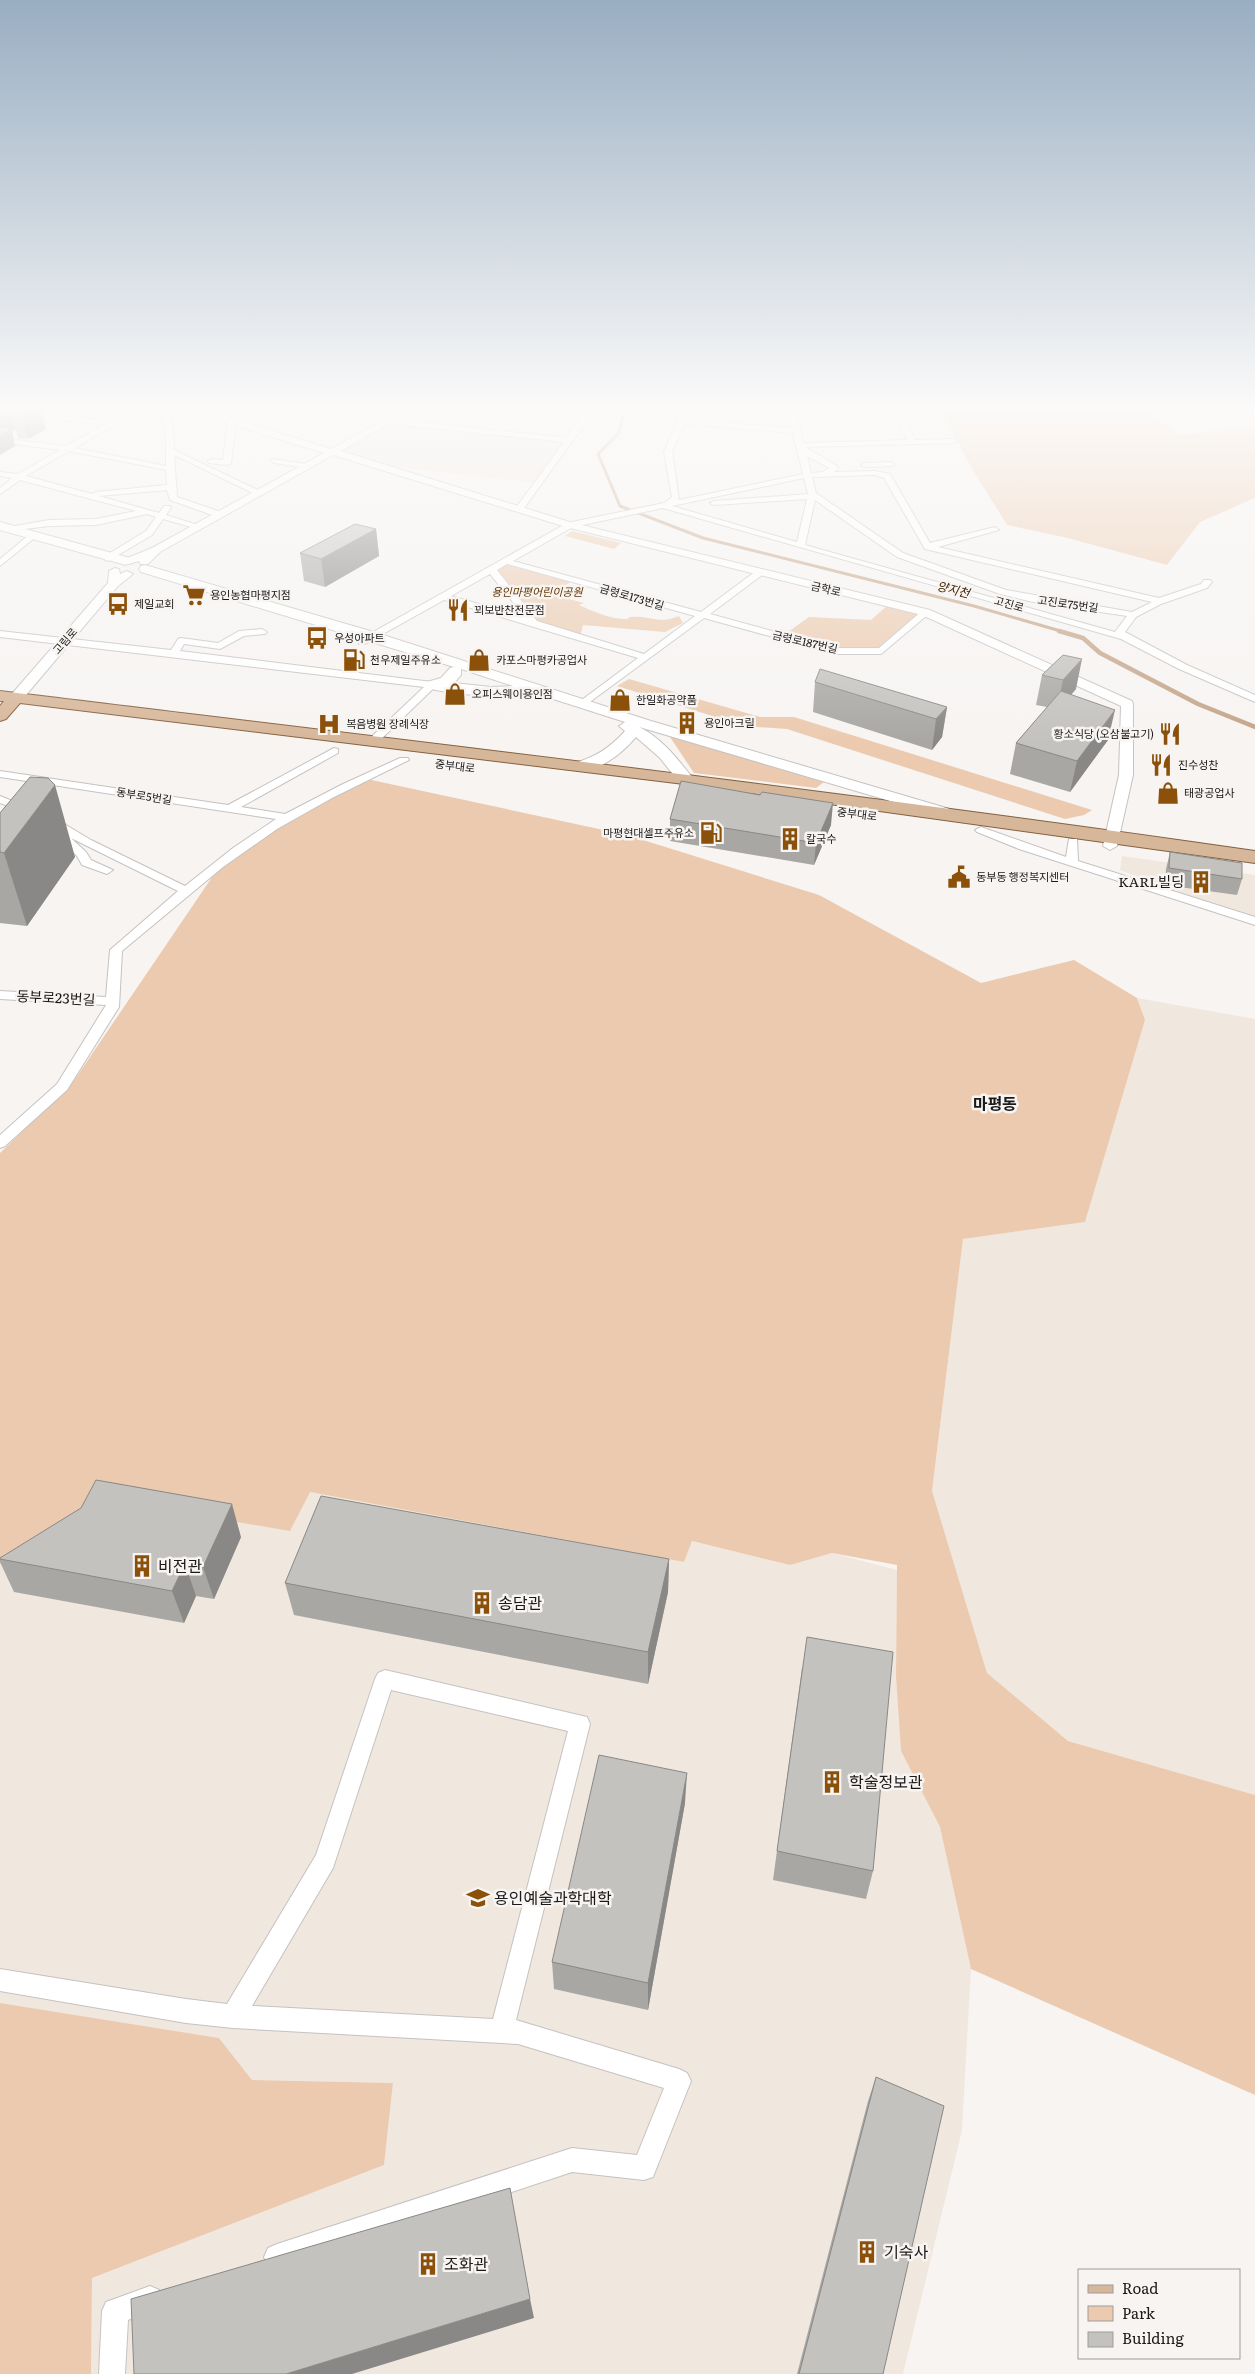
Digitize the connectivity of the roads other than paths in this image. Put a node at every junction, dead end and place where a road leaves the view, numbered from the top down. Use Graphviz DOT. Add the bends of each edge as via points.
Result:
graph roads {
  1 [pos="97,522"];
  2 [pos="158,522"];
  3 [pos="179,522"];
  4 [pos="204,522"];
  5 [pos="560,522"];
  6 [pos="588,522"];
  7 [pos="714,522"];
  8 [pos="806,522"];
  9 [pos="851,522"];
  10 [pos="913,522"];
  11 [pos="570,525"];
  12 [pos="6,527"];
  13 [pos="195,527"];
  14 [pos="995,530"];
  15 [pos="33,536"];
  16 [pos="800,546"];
  17 [pos="928,547"];
  18 [pos="900,555"];
  19 [pos="505,561"];
  20 [pos="0,563"];
  21 [pos="128,566"];
  22 [pos="491,569"];
  23 [pos="759,573"];
  24 [pos="1206,582"];
  25 [pos="114,584"];
  26 [pos="441,596"];
  27 [pos="1158,602"];
  28 [pos="926,612"];
  29 [pos="1133,615"];
  30 [pos="701,616"];
  31 [pos="534,623"];
  32 [pos="262,632"];
  33 [pos="0,634"];
  34 [pos="1124,636"];
  35 [pos="367,639"];
  36 [pos="64,642"];
  37 [pos="174,653"];
  38 [pos="644,657"];
  39 [pos="455,671"];
  40 [pos="432,686"];
  41 [pos="516,690"];
  42 [pos="1255,699"];
  43 [pos="582,704"];
  44 [pos="4,706"];
  45 [pos="628,727"];
  46 [pos="314,742"];
  47 [pos="372,742"];
  48 [pos="334,751"];
  49 [pos="404,760"];
  50 [pos="580,766"];
  51 [pos="0,774"];
  52 [pos="684,779"];
  53 [pos="697,794"];
  54 [pos="0,799"];
  55 [pos="230,809"];
  56 [pos="35,813"];
  57 [pos="289,818"];
  58 [pos="962,818"];
  59 [pos="981,830"];
  60 [pos="1073,841"];
  61 [pos="1110,841"];
  62 [pos="1255,857"];
  63 [pos="1072,862"];
  64 [pos="1255,866"];
  65 [pos="107,870"];
  66 [pos="187,890"];
  67 [pos="1255,921"];
  68 [pos="0,995"];
  69 [pos="112,1001"];
  70 [pos="3,1139"];
  71 [pos="0,1980"];
  72 [pos="233,2016"];
  73 [pos="502,2031"];
  74 [pos="255,2264"];
  75 [pos="171,2292"];
  76 [pos="112,2374"];
  1 -- 12 [label="street" via="49,522"];
  2 -- 21 [label="street"];
  3 -- 13 [label="street"];
  4 -- 13 [label="street"];
  5 -- 11 [label="street, 금학로"];
  6 -- 11 [label="street"];
  7 -- 16 [label="street, 고진로"];
  8 -- 16 [label="street"];
  9 -- 18 [label="street, 고진로75번길"];
  10 -- 17 [label="street"];
  11 -- 19 [label="street"];
  11 -- 23 [label="street, 금학로"];
  12 -- 15 [label="main road"];
  13 -- 21 [label="street"];
  14 -- 17 [label="street"];
  15 -- 20 [label="street"];
  15 -- 21 [label="main road"];
  16 -- 34 [label="street, 고진로"];
  17 -- 18 [label="street"];
  17 -- 27 [label="street"];
  18 -- 29 [label="street, 고진로75번길" via="1003,592"];
  19 -- 22 [label="street"];
  19 -- 30 [label="street, 금령로173번길"];
  21 -- 25 [label="street, 고림로"];
  21 -- 35 [label="main road"];
  22 -- 26 [label="street"];
  22 -- 31 [label="street"];
  23 -- 28 [label="street, 금학로"];
  23 -- 30 [label="street"];
  24 -- 27 [label="street" via="1204,586"];
  25 -- 36 [label="street, 고림로"];
  26 -- 31 [label="street"];
  26 -- 35 [label="street"];
  27 -- 29 [label="street"];
  28 -- 30 [label="street, 금령로187번길" via="881,651 834,651"];
  28 -- 61 [label="street, 금학로" via="1127,704 1126,775"];
  29 -- 34 [label="street" via="1120,632"];
  30 -- 38 [label="street"];
  31 -- 38 [label="street"];
  32 -- 37 [label="street" via="242,633 220,646 181,641"];
  33 -- 36 [label="street"];
  34 -- 42 [label="street, 고진로"];
  35 -- 39 [label="main road"];
  35 -- 43 [label="main road"];
  36 -- 37 [label="street"];
  36 -- 44 [label="street, 고림로"];
  37 -- 40 [label="street"];
  38 -- 43 [label="street"];
  39 -- 40 [label="main road" via="446,682"];
  39 -- 41 [label="main road"];
  40 -- 41 [label="main road"];
  40 -- 47 [label="street"];
  41 -- 45 [label="main road"];
  43 -- 58 [label="main road"];
  44 -- 46 [label="main road"];
  45 -- 50 [label="main road" via="618,749 602,760"];
  45 -- 52 [label="main road" via="640,732 657,747"];
  46 -- 47 [label="main road, 중부대로"];
  46 -- 48 [label="main road, 중부대로"];
  47 -- 50 [label="main road, 중부대로"];
  48 -- 49 [label="main road, 중부대로"];
  48 -- 55 [label="street"];
  49 -- 53 [label="main road, 중부대로"];
  49 -- 57 [label="street" via="346,786"];
  50 -- 52 [label="main road, 중부대로"];
  51 -- 55 [label="street, 동부로5번길"];
  52 -- 53 [label="main road"];
  52 -- 58 [label="main road, 중부대로"];
  53 -- 59 [label="main road, 중부대로"];
  54 -- 56 [label="street"];
  55 -- 57 [label="street, 동부로5번길"];
  57 -- 66 [label="street" via="256,836"];
  58 -- 61 [label="main road, 중부대로"];
  59 -- 60 [label="main road, 중부대로"];
  59 -- 63 [label="street"];
  60 -- 61 [label="main road, 중부대로"];
  60 -- 63 [label="street"];
  61 -- 62 [label="main road, 중부대로"];
  61 -- 64 [label="main road, 중부대로"];
  63 -- 67 [label="street"];
  65 -- 66 [label="street" via="86,862 82,854 44,817 86,842"];
  66 -- 69 [label="street" via="116,950"];
  68 -- 69 [label="street, 동부로23번길"];
  69 -- 70 [label="street" via="112,1007 62,1088"];
  71 -- 72 [label="street"];
  72 -- 73 [label="street"];
  72 -- 73 [label="street" via="325,1860 385,1679 580,1724"];
  73 -- 74 [label="street" via="518,2032 678,2081 644,2168 572,2160"];
  75 -- 76 [label="street" via="115,2310"];
}
